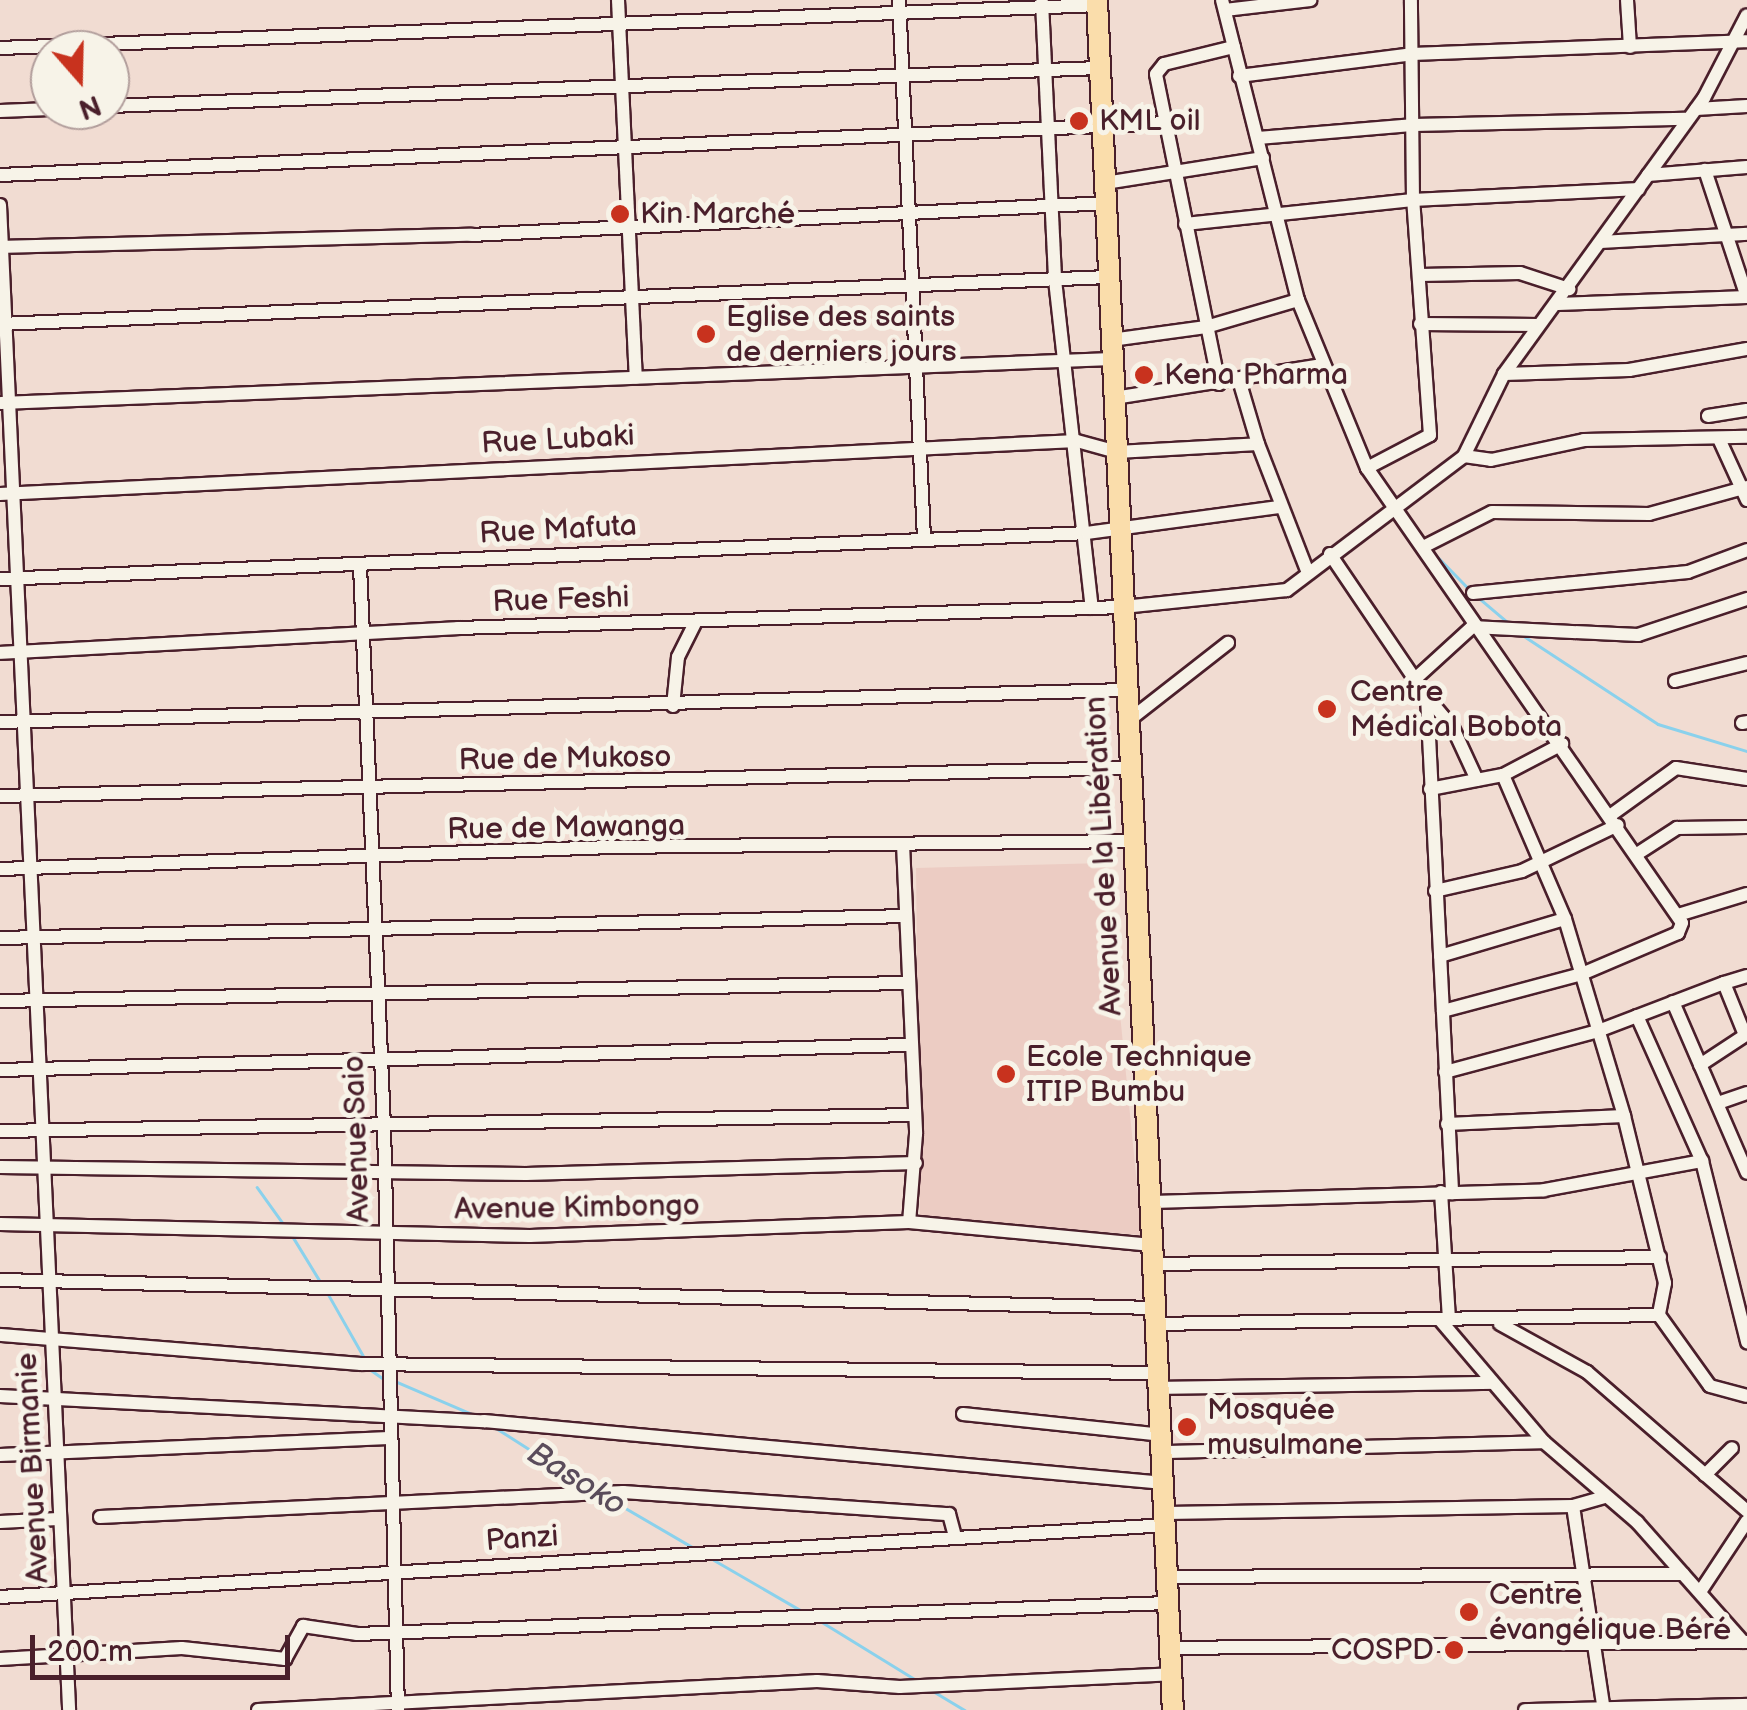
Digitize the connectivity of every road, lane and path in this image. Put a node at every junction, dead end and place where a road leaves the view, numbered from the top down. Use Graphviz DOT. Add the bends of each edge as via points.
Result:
graph roads {
  1 [pos="618,0"];
  2 [pos="1310,0"];
  3 [pos="1411,0"];
  4 [pos="1627,0"];
  5 [pos="1097,3"];
  6 [pos="1042,4"];
  7 [pos="1224,5"];
  8 [pos="899,6"];
  9 [pos="1747,15"];
  10 [pos="618,24"];
  11 [pos="1747,41"];
  12 [pos="1730,42"];
  13 [pos="1630,47"];
  14 [pos="0,48"];
  15 [pos="1234,48"];
  16 [pos="1412,54"];
  17 [pos="1098,68"];
  18 [pos="1045,72"];
  19 [pos="1240,76"];
  20 [pos="901,78"];
  21 [pos="620,86"];
  22 [pos="130,105"];
  23 [pos="1747,106"];
  24 [pos="1696,109"];
  25 [pos="30,110"];
  26 [pos="0,111"];
  27 [pos="1685,119"];
  28 [pos="1166,124"];
  29 [pos="1414,125"];
  30 [pos="1100,129"];
  31 [pos="1048,131"];
  32 [pos="1258,138"];
  33 [pos="906,140"];
  34 [pos="624,152"];
  35 [pos="1264,158"];
  36 [pos="1747,167"];
  37 [pos="1704,170"];
  38 [pos="1648,174"];
  39 [pos="0,175"];
  40 [pos="1176,176"];
  41 [pos="1639,189"];
  42 [pos="1106,193"];
  43 [pos="1412,200"];
  44 [pos="0,205"];
  45 [pos="1055,207"];
  46 [pos="910,216"];
  47 [pos="1278,217"];
  48 [pos="1185,224"];
  49 [pos="628,225"];
  50 [pos="1747,234"];
  51 [pos="1726,235"];
  52 [pos="1602,242"];
  53 [pos="1,247"];
  54 [pos="1420,275"];
  55 [pos="1109,277"];
  56 [pos="1055,280"];
  57 [pos="911,288"];
  58 [pos="1569,289"];
  59 [pos="630,300"];
  60 [pos="1298,300"];
  61 [pos="1558,304"];
  62 [pos="2,324"];
  63 [pos="1420,324"];
  64 [pos="1540,325"];
  65 [pos="1206,327"];
  66 [pos="1112,349"];
  67 [pos="1747,349"];
  68 [pos="1065,360"];
  69 [pos="916,364"];
  70 [pos="1322,365"];
  71 [pos="1504,374"];
  72 [pos="636,378"];
  73 [pos="1238,380"];
  74 [pos="1219,384"];
  75 [pos="1114,398"];
  76 [pos="4,403"];
  77 [pos="1747,410"];
  78 [pos="1708,416"];
  79 [pos="1747,436"];
  80 [pos="1077,441"];
  81 [pos="1720,442"];
  82 [pos="1258,444"];
  83 [pos="922,450"];
  84 [pos="1117,452"];
  85 [pos="1464,456"];
  86 [pos="1366,468"];
  87 [pos="1745,492"];
  88 [pos="6,494"];
  89 [pos="1390,506"];
  90 [pos="1280,507"];
  91 [pos="1119,528"];
  92 [pos="1087,533"];
  93 [pos="924,539"];
  94 [pos="1422,547"];
  95 [pos="1747,550"];
  96 [pos="1330,554"];
  97 [pos="360,566"];
  98 [pos="1308,574"];
  99 [pos="6,579"];
  100 [pos="1473,593"];
  101 [pos="1747,599"];
  102 [pos="1123,606"];
  103 [pos="1092,608"];
  104 [pos="700,621"];
  105 [pos="1472,628"];
  106 [pos="361,633"];
  107 [pos="1228,644"];
  108 [pos="16,652"];
  109 [pos="0,654"];
  110 [pos="1747,662"];
  111 [pos="1414,680"];
  112 [pos="1675,682"];
  113 [pos="1127,690"];
  114 [pos="1427,697"];
  115 [pos="673,706"];
  116 [pos="367,712"];
  117 [pos="0,722"];
  118 [pos="20,722"];
  119 [pos="1128,722"];
  120 [pos="1562,744"];
  121 [pos="1130,768"];
  122 [pos="1503,774"];
  123 [pos="1747,779"];
  124 [pos="1477,780"];
  125 [pos="369,788"];
  126 [pos="1430,789"];
  127 [pos="0,796"];
  128 [pos="25,796"];
  129 [pos="1615,820"];
  130 [pos="1747,828"];
  131 [pos="1134,841"];
  132 [pos="903,844"];
  133 [pos="1638,854"];
  134 [pos="372,856"];
  135 [pos="1543,864"];
  136 [pos="28,868"];
  137 [pos="0,869"];
  138 [pos="1435,891"];
  139 [pos="1747,894"];
  140 [pos="1678,915"];
  141 [pos="904,916"];
  142 [pos="1565,919"];
  143 [pos="374,929"];
  144 [pos="0,938"];
  145 [pos="31,938"];
  146 [pos="1440,956"];
  147 [pos="1582,974"];
  148 [pos="1747,976"];
  149 [pos="1724,982"];
  150 [pos="907,983"];
  151 [pos="377,994"];
  152 [pos="33,1000"];
  153 [pos="0,1001"];
  154 [pos="1673,1002"];
  155 [pos="1442,1012"];
  156 [pos="1637,1016"];
  157 [pos="1598,1030"];
  158 [pos="1746,1035"];
  159 [pos="908,1046"];
  160 [pos="378,1059"];
  161 [pos="1700,1065"];
  162 [pos="38,1068"];
  163 [pos="0,1070"];
  164 [pos="1445,1072"];
  165 [pos="1747,1093"];
  166 [pos="1718,1104"];
  167 [pos="914,1115"];
  168 [pos="1624,1116"];
  169 [pos="1447,1124"];
  170 [pos="384,1126"];
  171 [pos="42,1130"];
  172 [pos="0,1131"];
  173 [pos="1702,1161"];
  174 [pos="916,1163"];
  175 [pos="0,1167"];
  176 [pos="44,1167"];
  177 [pos="1746,1168"];
  178 [pos="383,1172"];
  179 [pos="1638,1174"];
  180 [pos="1446,1193"];
  181 [pos="1150,1202"];
  182 [pos="910,1222"];
  183 [pos="0,1224"];
  184 [pos="46,1225"];
  185 [pos="386,1232"];
  186 [pos="1153,1254"];
  187 [pos="1660,1257"];
  188 [pos="1443,1259"];
  189 [pos="0,1280"];
  190 [pos="48,1284"];
  191 [pos="386,1294"];
  192 [pos="1659,1315"];
  193 [pos="1157,1316"];
  194 [pos="1444,1319"];
  195 [pos="1498,1322"];
  196 [pos="0,1335"];
  197 [pos="52,1337"];
  198 [pos="1747,1342"];
  199 [pos="385,1370"];
  200 [pos="1159,1380"];
  201 [pos="1492,1383"];
  202 [pos="0,1396"];
  203 [pos="50,1396"];
  204 [pos="1747,1396"];
  205 [pos="386,1414"];
  206 [pos="962,1414"];
  207 [pos="388,1438"];
  208 [pos="1544,1442"];
  209 [pos="1163,1444"];
  210 [pos="1732,1448"];
  211 [pos="53,1451"];
  212 [pos="0,1454"];
  213 [pos="1705,1474"];
  214 [pos="1164,1483"];
  215 [pos="1605,1497"];
  216 [pos="391,1504"];
  217 [pos="1573,1506"];
  218 [pos="1747,1511"];
  219 [pos="100,1517"];
  220 [pos="58,1519"];
  221 [pos="1167,1519"];
  222 [pos="1747,1521"];
  223 [pos="0,1522"];
  224 [pos="954,1534"];
  225 [pos="394,1574"];
  226 [pos="1586,1574"];
  227 [pos="1683,1574"];
  228 [pos="1170,1577"];
  229 [pos="1700,1592"];
  230 [pos="64,1594"];
  231 [pos="0,1597"];
  232 [pos="1169,1603"];
  233 [pos="397,1630"];
  234 [pos="1745,1642"];
  235 [pos="1597,1644"];
  236 [pos="1170,1648"];
  237 [pos="66,1655"];
  238 [pos="0,1659"];
  239 [pos="1172,1674"];
  240 [pos="1747,1705"];
  241 [pos="397,1707"];
  242 [pos="1604,1708"];
  243 [pos="69,1710"];
  244 [pos="258,1710"];
  245 [pos="1173,1710"];
  246 [pos="1526,1710"];
  1 -- 10 [label="street"];
  2 -- 7 [label="street"];
  3 -- 16 [label="street"];
  4 -- 13 [label="street"];
  5 -- 6 [label="street"];
  5 -- 17 [label="highway, Avenue de la Libération"];
  6 -- 8 [label="street"];
  6 -- 18 [label="street"];
  7 -- 15 [label="street"];
  8 -- 10 [label="street"];
  8 -- 20 [label="street"];
  9 -- 12 [label="street"];
  10 -- 14 [label="street"];
  10 -- 21 [label="street"];
  11 -- 12 [label="street"];
  12 -- 13 [label="street"];
  12 -- 24 [label="street"];
  13 -- 16 [label="street"];
  15 -- 19 [label="street"];
  15 -- 28 [label="street" via="1159,66"];
  16 -- 19 [label="street"];
  16 -- 29 [label="street"];
  17 -- 18 [label="street"];
  17 -- 30 [label="highway, Avenue de la Libération"];
  18 -- 20 [label="street"];
  18 -- 31 [label="street"];
  19 -- 32 [label="street"];
  20 -- 21 [label="street"];
  20 -- 33 [label="street"];
  21 -- 22 [label="street"];
  21 -- 34 [label="street"];
  23 -- 24 [label="street"];
  24 -- 27 [label="street"];
  25 -- 26 [label="street"];
  27 -- 29 [label="street"];
  27 -- 38 [label="street"];
  28 -- 30 [label="street"];
  28 -- 40 [label="street"];
  29 -- 32 [label="street"];
  29 -- 43 [label="street"];
  30 -- 31 [label="street"];
  30 -- 42 [label="highway, Avenue de la Libération"];
  31 -- 33 [label="street"];
  31 -- 45 [label="street"];
  32 -- 35 [label="street"];
  33 -- 34 [label="street"];
  33 -- 46 [label="street"];
  34 -- 39 [label="street"];
  34 -- 49 [label="street"];
  35 -- 40 [label="street"];
  35 -- 47 [label="street"];
  36 -- 37 [label="street"];
  37 -- 38 [label="street"];
  37 -- 51 [label="street"];
  38 -- 41 [label="street"];
  40 -- 42 [label="street"];
  40 -- 48 [label="street"];
  41 -- 43 [label="street"];
  41 -- 52 [label="street"];
  42 -- 45 [label="street"];
  42 -- 55 [label="highway, Avenue de la Libération"];
  43 -- 47 [label="street"];
  43 -- 54 [label="street"];
  44 -- 53 [label="street, Avenue Birmanie"];
  45 -- 46 [label="street"];
  45 -- 56 [label="street"];
  46 -- 49 [label="street"];
  46 -- 57 [label="street"];
  47 -- 48 [label="street"];
  47 -- 60 [label="street"];
  48 -- 65 [label="street"];
  49 -- 53 [label="street"];
  49 -- 59 [label="street"];
  50 -- 51 [label="street"];
  51 -- 52 [label="street"];
  51 -- 61 [label="street" via="1747,298"];
  52 -- 58 [label="street"];
  53 -- 62 [label="street, Avenue Birmanie"];
  54 -- 58 [label="street" via="1520,273"];
  54 -- 63 [label="street"];
  55 -- 56 [label="street"];
  55 -- 66 [label="highway, Avenue de la Libération"];
  56 -- 57 [label="street"];
  56 -- 68 [label="street"];
  57 -- 59 [label="street"];
  57 -- 69 [label="street"];
  58 -- 61 [label="street"];
  59 -- 62 [label="street"];
  59 -- 72 [label="street"];
  60 -- 65 [label="street"];
  60 -- 70 [label="street"];
  61 -- 64 [label="street"];
  62 -- 76 [label="street, Avenue Birmanie"];
  63 -- 64 [label="street"];
  63 -- 86 [label="street" via="1430,440"];
  64 -- 71 [label="street"];
  65 -- 66 [label="street"];
  65 -- 74 [label="street"];
  66 -- 68 [label="street"];
  66 -- 75 [label="highway, Avenue de la Libération"];
  67 -- 71 [label="street" via="1629,370"];
  68 -- 69 [label="street"];
  68 -- 80 [label="street"];
  69 -- 72 [label="street"];
  69 -- 83 [label="street"];
  70 -- 73 [label="street"];
  70 -- 86 [label="street"];
  71 -- 85 [label="street"];
  72 -- 76 [label="street"];
  73 -- 74 [label="street"];
  73 -- 82 [label="street"];
  74 -- 75 [label="street"];
  75 -- 84 [label="highway, Avenue de la Libération"];
  76 -- 88 [label="street, Avenue Birmanie"];
  77 -- 78 [label="street"];
  79 -- 81 [label="street"];
  80 -- 83 [label="street, Rue Lubaki"];
  80 -- 84 [label="street, Rue Lubaki"];
  80 -- 92 [label="street"];
  81 -- 85 [label="street" via="1584,440 1491,460"];
  81 -- 87 [label="street"];
  82 -- 84 [label="street, Rue Lubaki"];
  82 -- 90 [label="street"];
  83 -- 88 [label="street, Rue Lubaki"];
  83 -- 93 [label="street"];
  84 -- 91 [label="highway, Avenue de la Libération"];
  85 -- 89 [label="street"];
  86 -- 89 [label="street"];
  87 -- 94 [label="street" via="1649,514 1492,512"];
  88 -- 99 [label="street, Avenue Birmanie"];
  89 -- 94 [label="street"];
  89 -- 96 [label="street"];
  90 -- 91 [label="street, Rue Mafuta"];
  90 -- 98 [label="street"];
  91 -- 92 [label="street, Rue Mafuta"];
  91 -- 102 [label="highway, Avenue de la Libération"];
  92 -- 93 [label="street, Rue Mafuta"];
  92 -- 103 [label="street"];
  93 -- 97 [label="street, Rue Mafuta"];
  94 -- 105 [label="street"];
  95 -- 100 [label="street" via="1688,572"];
  96 -- 98 [label="street"];
  96 -- 111 [label="street"];
  97 -- 99 [label="street, Rue Mafuta"];
  97 -- 106 [label="street, Avenue Saio"];
  98 -- 102 [label="street, Rue Feshi" via="1287,590"];
  99 -- 108 [label="street, Avenue Birmanie"];
  101 -- 105 [label="street" via="1638,635"];
  102 -- 103 [label="street, Rue Feshi"];
  102 -- 113 [label="highway, Avenue de la Libération"];
  103 -- 104 [label="street, Rue Feshi"];
  104 -- 106 [label="street, Rue Feshi"];
  104 -- 115 [label="street" via="678,657"];
  105 -- 111 [label="street"];
  105 -- 120 [label="street"];
  106 -- 108 [label="street, Rue Feshi"];
  106 -- 116 [label="street, Avenue Saio"];
  107 -- 119 [label="street"];
  108 -- 109 [label="street, Rue Feshi"];
  108 -- 118 [label="street, Avenue Birmanie"];
  110 -- 112 [label="street"];
  111 -- 114 [label="street"];
  113 -- 115 [label="street"];
  113 -- 119 [label="highway, Avenue de la Libération"];
  114 -- 124 [label="street" via="1453,728"];
  114 -- 126 [label="street"];
  115 -- 116 [label="street"];
  116 -- 118 [label="street"];
  116 -- 125 [label="street, Avenue Saio"];
  117 -- 118 [label="street"];
  118 -- 128 [label="street, Avenue Birmanie"];
  119 -- 121 [label="highway, Avenue de la Libération"];
  120 -- 122 [label="street"];
  120 -- 129 [label="street"];
  121 -- 125 [label="street, Rue de Mukoso"];
  121 -- 131 [label="highway, Avenue de la Libération"];
  122 -- 124 [label="street"];
  122 -- 135 [label="street"];
  123 -- 129 [label="street" via="1676,768"];
  124 -- 126 [label="street"];
  125 -- 128 [label="street, Rue de Mukoso"];
  125 -- 134 [label="street, Avenue Saio"];
  126 -- 138 [label="street"];
  127 -- 128 [label="street, Rue de Mukoso"];
  128 -- 136 [label="street, Avenue Birmanie"];
  129 -- 133 [label="street"];
  129 -- 135 [label="street"];
  130 -- 133 [label="street" via="1677,828"];
  131 -- 132 [label="street, Rue de Mawanga"];
  131 -- 181 [label="highway, Avenue de la Libération"];
  132 -- 134 [label="street, Rue de Mawanga"];
  132 -- 141 [label="street"];
  133 -- 140 [label="street"];
  134 -- 136 [label="street, Rue de Mawanga"];
  134 -- 143 [label="street, Avenue Saio"];
  135 -- 138 [label="street"];
  135 -- 142 [label="street"];
  136 -- 137 [label="street, Rue de Mawanga"];
  136 -- 145 [label="street, Avenue Birmanie"];
  138 -- 146 [label="street"];
  139 -- 140 [label="street"];
  140 -- 147 [label="street" via="1678,934"];
  141 -- 143 [label="street"];
  141 -- 150 [label="street"];
  142 -- 146 [label="street"];
  142 -- 147 [label="street"];
  143 -- 145 [label="street"];
  143 -- 151 [label="street, Avenue Saio"];
  144 -- 145 [label="street"];
  145 -- 152 [label="street, Avenue Birmanie"];
  146 -- 155 [label="street"];
  147 -- 155 [label="street"];
  147 -- 157 [label="street"];
  148 -- 149 [label="street"];
  149 -- 154 [label="street"];
  149 -- 158 [label="street"];
  150 -- 151 [label="street"];
  150 -- 159 [label="street"];
  151 -- 152 [label="street"];
  151 -- 160 [label="street, Avenue Saio"];
  152 -- 153 [label="street"];
  152 -- 162 [label="street, Avenue Birmanie"];
  154 -- 156 [label="street"];
  154 -- 161 [label="street"];
  155 -- 164 [label="street"];
  156 -- 157 [label="street"];
  156 -- 173 [label="street"];
  157 -- 164 [label="street"];
  157 -- 168 [label="street"];
  158 -- 161 [label="street"];
  159 -- 160 [label="street"];
  159 -- 167 [label="street"];
  160 -- 162 [label="street"];
  160 -- 170 [label="street, Avenue Saio"];
  161 -- 166 [label="street"];
  162 -- 163 [label="street"];
  162 -- 171 [label="street, Avenue Birmanie"];
  164 -- 169 [label="street"];
  165 -- 166 [label="street"];
  166 -- 177 [label="street"];
  167 -- 170 [label="street"];
  167 -- 174 [label="street"];
  168 -- 169 [label="street"];
  168 -- 179 [label="street"];
  169 -- 180 [label="street"];
  170 -- 171 [label="street"];
  170 -- 178 [label="street, Avenue Saio"];
  171 -- 172 [label="street"];
  171 -- 176 [label="street, Avenue Birmanie"];
  173 -- 179 [label="street"];
  173 -- 198 [label="street"];
  174 -- 178 [label="street"];
  174 -- 182 [label="street"];
  175 -- 176 [label="street"];
  176 -- 178 [label="street"];
  176 -- 184 [label="street, Avenue Birmanie"];
  178 -- 185 [label="street, Avenue Saio"];
  179 -- 180 [label="street" via="1587,1186"];
  179 -- 187 [label="street"];
  180 -- 181 [label="street"];
  180 -- 188 [label="street"];
  181 -- 186 [label="highway, Avenue de la Libération"];
  182 -- 185 [label="street, Avenue Kimbongo" via="642,1234"];
  182 -- 186 [label="street, Avenue Kimbongo"];
  183 -- 184 [label="street, Avenue Kimbongo"];
  184 -- 185 [label="street, Avenue Kimbongo"];
  184 -- 190 [label="street, Avenue Birmanie"];
  185 -- 191 [label="street, Avenue Saio"];
  186 -- 188 [label="street, Avenue Kimbongo"];
  186 -- 193 [label="highway, Avenue de la Libération"];
  187 -- 188 [label="street, Avenue Kimbongo"];
  187 -- 192 [label="street"];
  188 -- 194 [label="street"];
  189 -- 190 [label="street"];
  190 -- 191 [label="street"];
  190 -- 197 [label="street, Avenue Birmanie"];
  191 -- 193 [label="street"];
  191 -- 199 [label="street, Avenue Saio"];
  192 -- 195 [label="street"];
  192 -- 204 [label="street" via="1710,1386"];
  193 -- 194 [label="street"];
  193 -- 200 [label="highway, Avenue de la Libération"];
  194 -- 195 [label="street"];
  194 -- 201 [label="street"];
  195 -- 213 [label="street" via="1586,1372"];
  196 -- 197 [label="street"];
  197 -- 199 [label="street"];
  197 -- 203 [label="street, Avenue Birmanie"];
  199 -- 200 [label="street"];
  199 -- 205 [label="street, Avenue Saio"];
  200 -- 201 [label="street"];
  200 -- 209 [label="highway, Avenue de la Libération"];
  201 -- 208 [label="street"];
  202 -- 203 [label="street"];
  203 -- 205 [label="street"];
  203 -- 211 [label="street, Avenue Birmanie"];
  205 -- 207 [label="street, Avenue Saio"];
  205 -- 214 [label="street"];
  206 -- 209 [label="street"];
  207 -- 211 [label="street"];
  207 -- 216 [label="street, Avenue Saio"];
  208 -- 209 [label="street"];
  208 -- 215 [label="street"];
  209 -- 214 [label="highway, Avenue de la Libération"];
  210 -- 213 [label="street"];
  211 -- 212 [label="street"];
  211 -- 220 [label="street, Avenue Birmanie"];
  213 -- 218 [label="street"];
  214 -- 221 [label="highway, Avenue de la Libération"];
  215 -- 217 [label="street, Panzi"];
  215 -- 227 [label="street"];
  216 -- 219 [label="street"];
  216 -- 224 [label="street" via="622,1492 949,1514"];
  216 -- 225 [label="street, Avenue Saio"];
  217 -- 221 [label="street, Panzi"];
  217 -- 226 [label="street"];
  220 -- 223 [label="street"];
  220 -- 230 [label="street, Avenue Birmanie"];
  221 -- 224 [label="street, Panzi"];
  221 -- 228 [label="highway, Avenue de la Libération"];
  222 -- 229 [label="street"];
  224 -- 225 [label="street, Panzi"];
  225 -- 230 [label="street, Panzi"];
  225 -- 233 [label="street, Avenue Saio"];
  226 -- 227 [label="street"];
  226 -- 228 [label="street"];
  226 -- 235 [label="street"];
  227 -- 229 [label="street"];
  228 -- 232 [label="highway, Avenue de la Libération"];
  229 -- 234 [label="street"];
  230 -- 231 [label="street, Panzi"];
  230 -- 237 [label="street, Avenue Birmanie"];
  232 -- 233 [label="street"];
  232 -- 236 [label="highway, Avenue de la Libération"];
  233 -- 237 [label="street" via="300,1626 284,1659 182,1648"];
  233 -- 241 [label="street, Avenue Saio"];
  234 -- 235 [label="street"];
  235 -- 236 [label="street"];
  235 -- 242 [label="street"];
  236 -- 239 [label="highway, Avenue de la Libération"];
  237 -- 238 [label="street"];
  237 -- 243 [label="street, Avenue Birmanie"];
  239 -- 241 [label="street"];
  239 -- 245 [label="highway, Avenue de la Libération"];
  240 -- 242 [label="street"];
  241 -- 244 [label="street"];
  242 -- 246 [label="street"];
}
